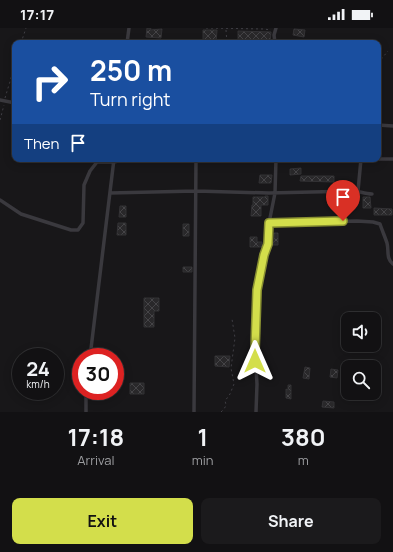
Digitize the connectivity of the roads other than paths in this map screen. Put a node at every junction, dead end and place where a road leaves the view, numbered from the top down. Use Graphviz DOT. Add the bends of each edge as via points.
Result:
graph roads {
  1 [pos="129,28"];
  2 [pos="276,29"];
  3 [pos="128,40"];
  4 [pos="275,40"];
  5 [pos="2,101"];
  6 [pos="12,103"];
  7 [pos="381,125"];
  8 [pos="393,126"];
  9 [pos="381,159"];
  10 [pos="393,159"];
  11 [pos="97,162"];
  12 [pos="114,162"];
  13 [pos="196,162"];
  14 [pos="276,162"];
  15 [pos="361,162"];
  16 [pos="196,191"];
  17 [pos="358,191"];
  18 [pos="110,193"];
  19 [pos="275,193"];
  20 [pos="372,194"];
  21 [pos="0,200"];
  22 [pos="269,223"];
  23 [pos="393,264"];
  24 [pos="91,348"];
  25 [pos="86,400"];
  26 [pos="86,412"];
  27 [pos="194,412"];
  28 [pos="256,412"];
  1 -- 3 [label="street"];
  2 -- 4 [label="street"];
  5 -- 6 [label="street"];
  7 -- 8 [label="street"];
  9 -- 10 [label="street"];
  11 -- 21 [label="street" via="84,185 83,223 78,230 21,214"];
  12 -- 18 [label="street"];
  13 -- 16 [label="street"];
  14 -- 19 [label="street"];
  15 -- 17 [label="street"];
  16 -- 18 [label="street"];
  16 -- 19 [label="street"];
  16 -- 27 [label="street"];
  17 -- 19 [label="street"];
  17 -- 20 [label="street"];
  18 -- 24 [label="street"];
  19 -- 22 [label="street"];
  22 -- 23 [label="street" via="358,221 380,224 387,243 388,257"];
  22 -- 28 [label="street" via="268,244 257,290"];
  25 -- 26 [label="street"];
}
